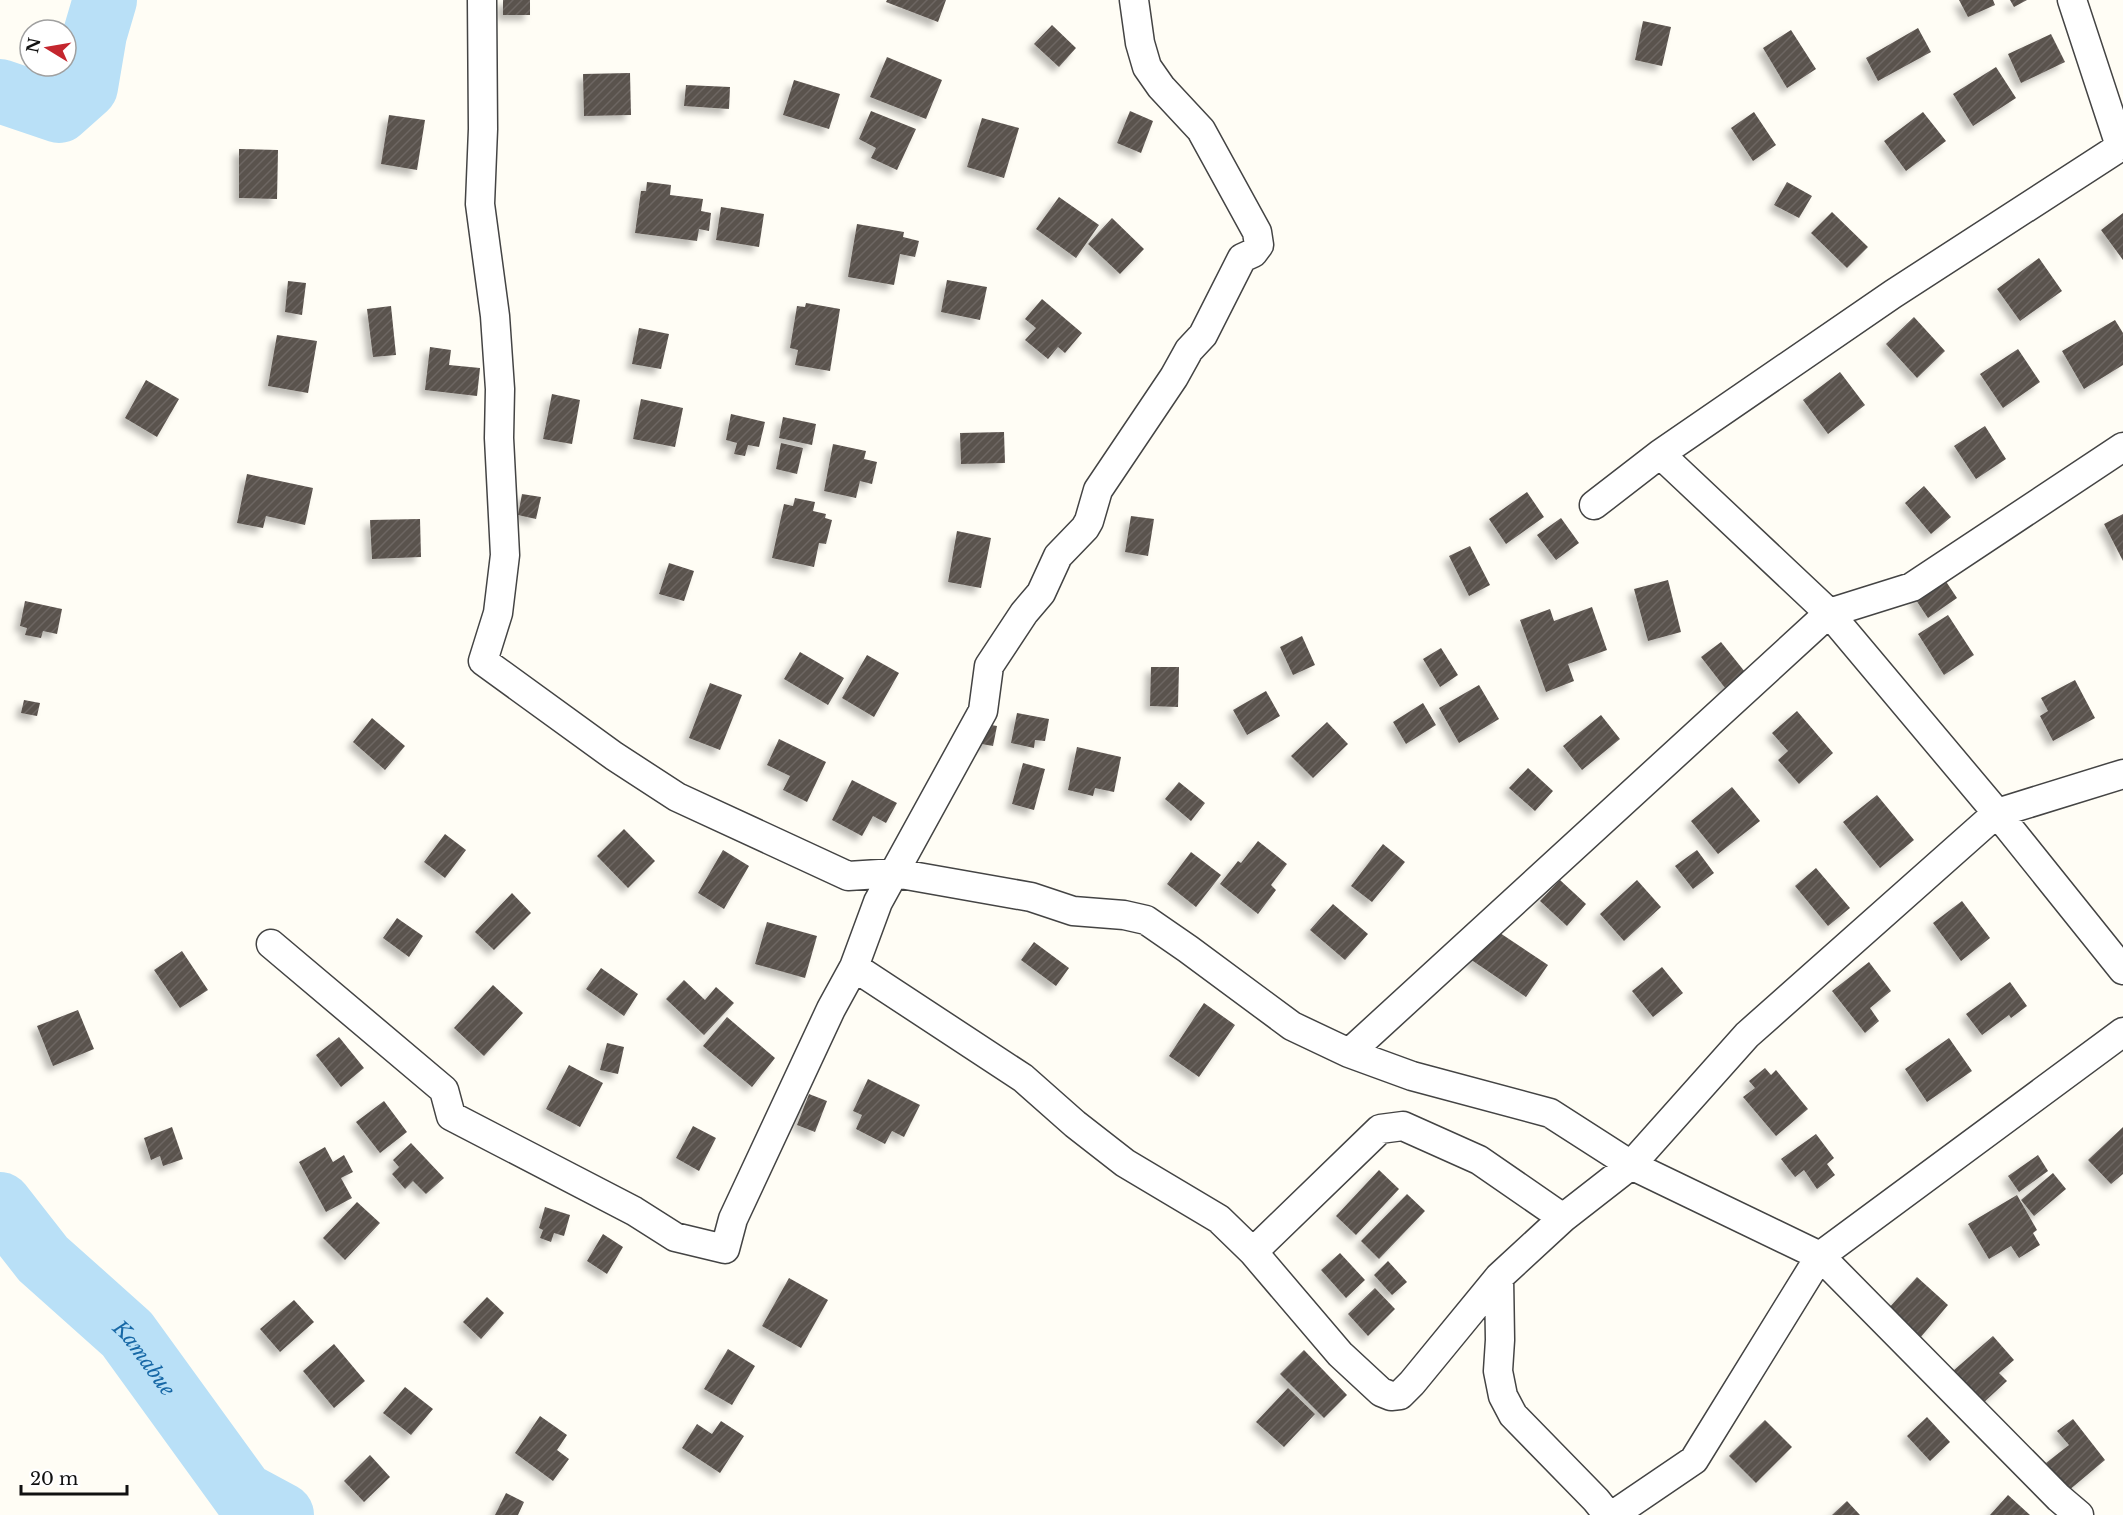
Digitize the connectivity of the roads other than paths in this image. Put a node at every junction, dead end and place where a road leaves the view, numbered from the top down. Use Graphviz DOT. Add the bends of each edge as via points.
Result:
graph roads {
  1 [pos="482,0"];
  2 [pos="1134,0"];
  3 [pos="2072,0"];
  4 [pos="2122,145"];
  5 [pos="2123,447"];
  6 [pos="1660,454"];
  7 [pos="1594,505"];
  8 [pos="1829,613"];
  9 [pos="2123,774"];
  10 [pos="1996,813"];
  11 [pos="895,873"];
  12 [pos="271,944"];
  13 [pos="854,967"];
  14 [pos="2123,970"];
  15 [pos="2123,1032"];
  16 [pos="1349,1053"];
  17 [pos="1630,1165"];
  18 [pos="1563,1218"];
  19 [pos="1253,1252"];
  20 [pos="1821,1256"];
  21 [pos="1500,1277"];
  22 [pos="1608,1515"];
  23 [pos="1613,1515"];
  24 [pos="2079,1515"];
  1 -- 11 [label="street" via="480,204 495,316 506,555 498,613 483,661 677,797 848,876"];
  2 -- 11 [label="street" via="1147,67 1201,130 1257,232 1259,245 1242,258 1203,335 1189,350 1098,490 1085,528 1058,556 1041,593 989,666 983,711"];
  3 -- 4 [label="street"];
  4 -- 6 [label="street" via="1893,294"];
  5 -- 8 [label="street" via="1912,587"];
  6 -- 7 [label="street"];
  6 -- 8 [label="street"];
  8 -- 10 [label="street"];
  8 -- 16 [label="street"];
  9 -- 10 [label="street"];
  10 -- 14 [label="street"];
  10 -- 17 [label="street" via="1747,1035"];
  11 -- 13 [label="street" via="878,902"];
  11 -- 16 [label="street" via="1031,897 1073,911 1146,920 1292,1026"];
  12 -- 13 [label="street" via="444,1090 451,1116 634,1211 675,1237 725,1249 733,1219"];
  13 -- 19 [label="street" via="1023,1078 1125,1163 1219,1219"];
  15 -- 20 [label="street"];
  16 -- 17 [label="street" via="1412,1076 1550,1113"];
  17 -- 18 [label="street"];
  17 -- 20 [label="street"];
  18 -- 19 [label="street" via="1479,1160 1403,1126 1380,1129"];
  18 -- 21 [label="street"];
  19 -- 21 [label="street" via="1340,1354 1381,1392 1391,1396 1400,1395 1412,1383"];
  20 -- 23 [label="street" via="1694,1460"];
  20 -- 24 [label="street"];
  21 -- 22 [label="street" via="1498,1371 1503,1396 1513,1415"];
}
